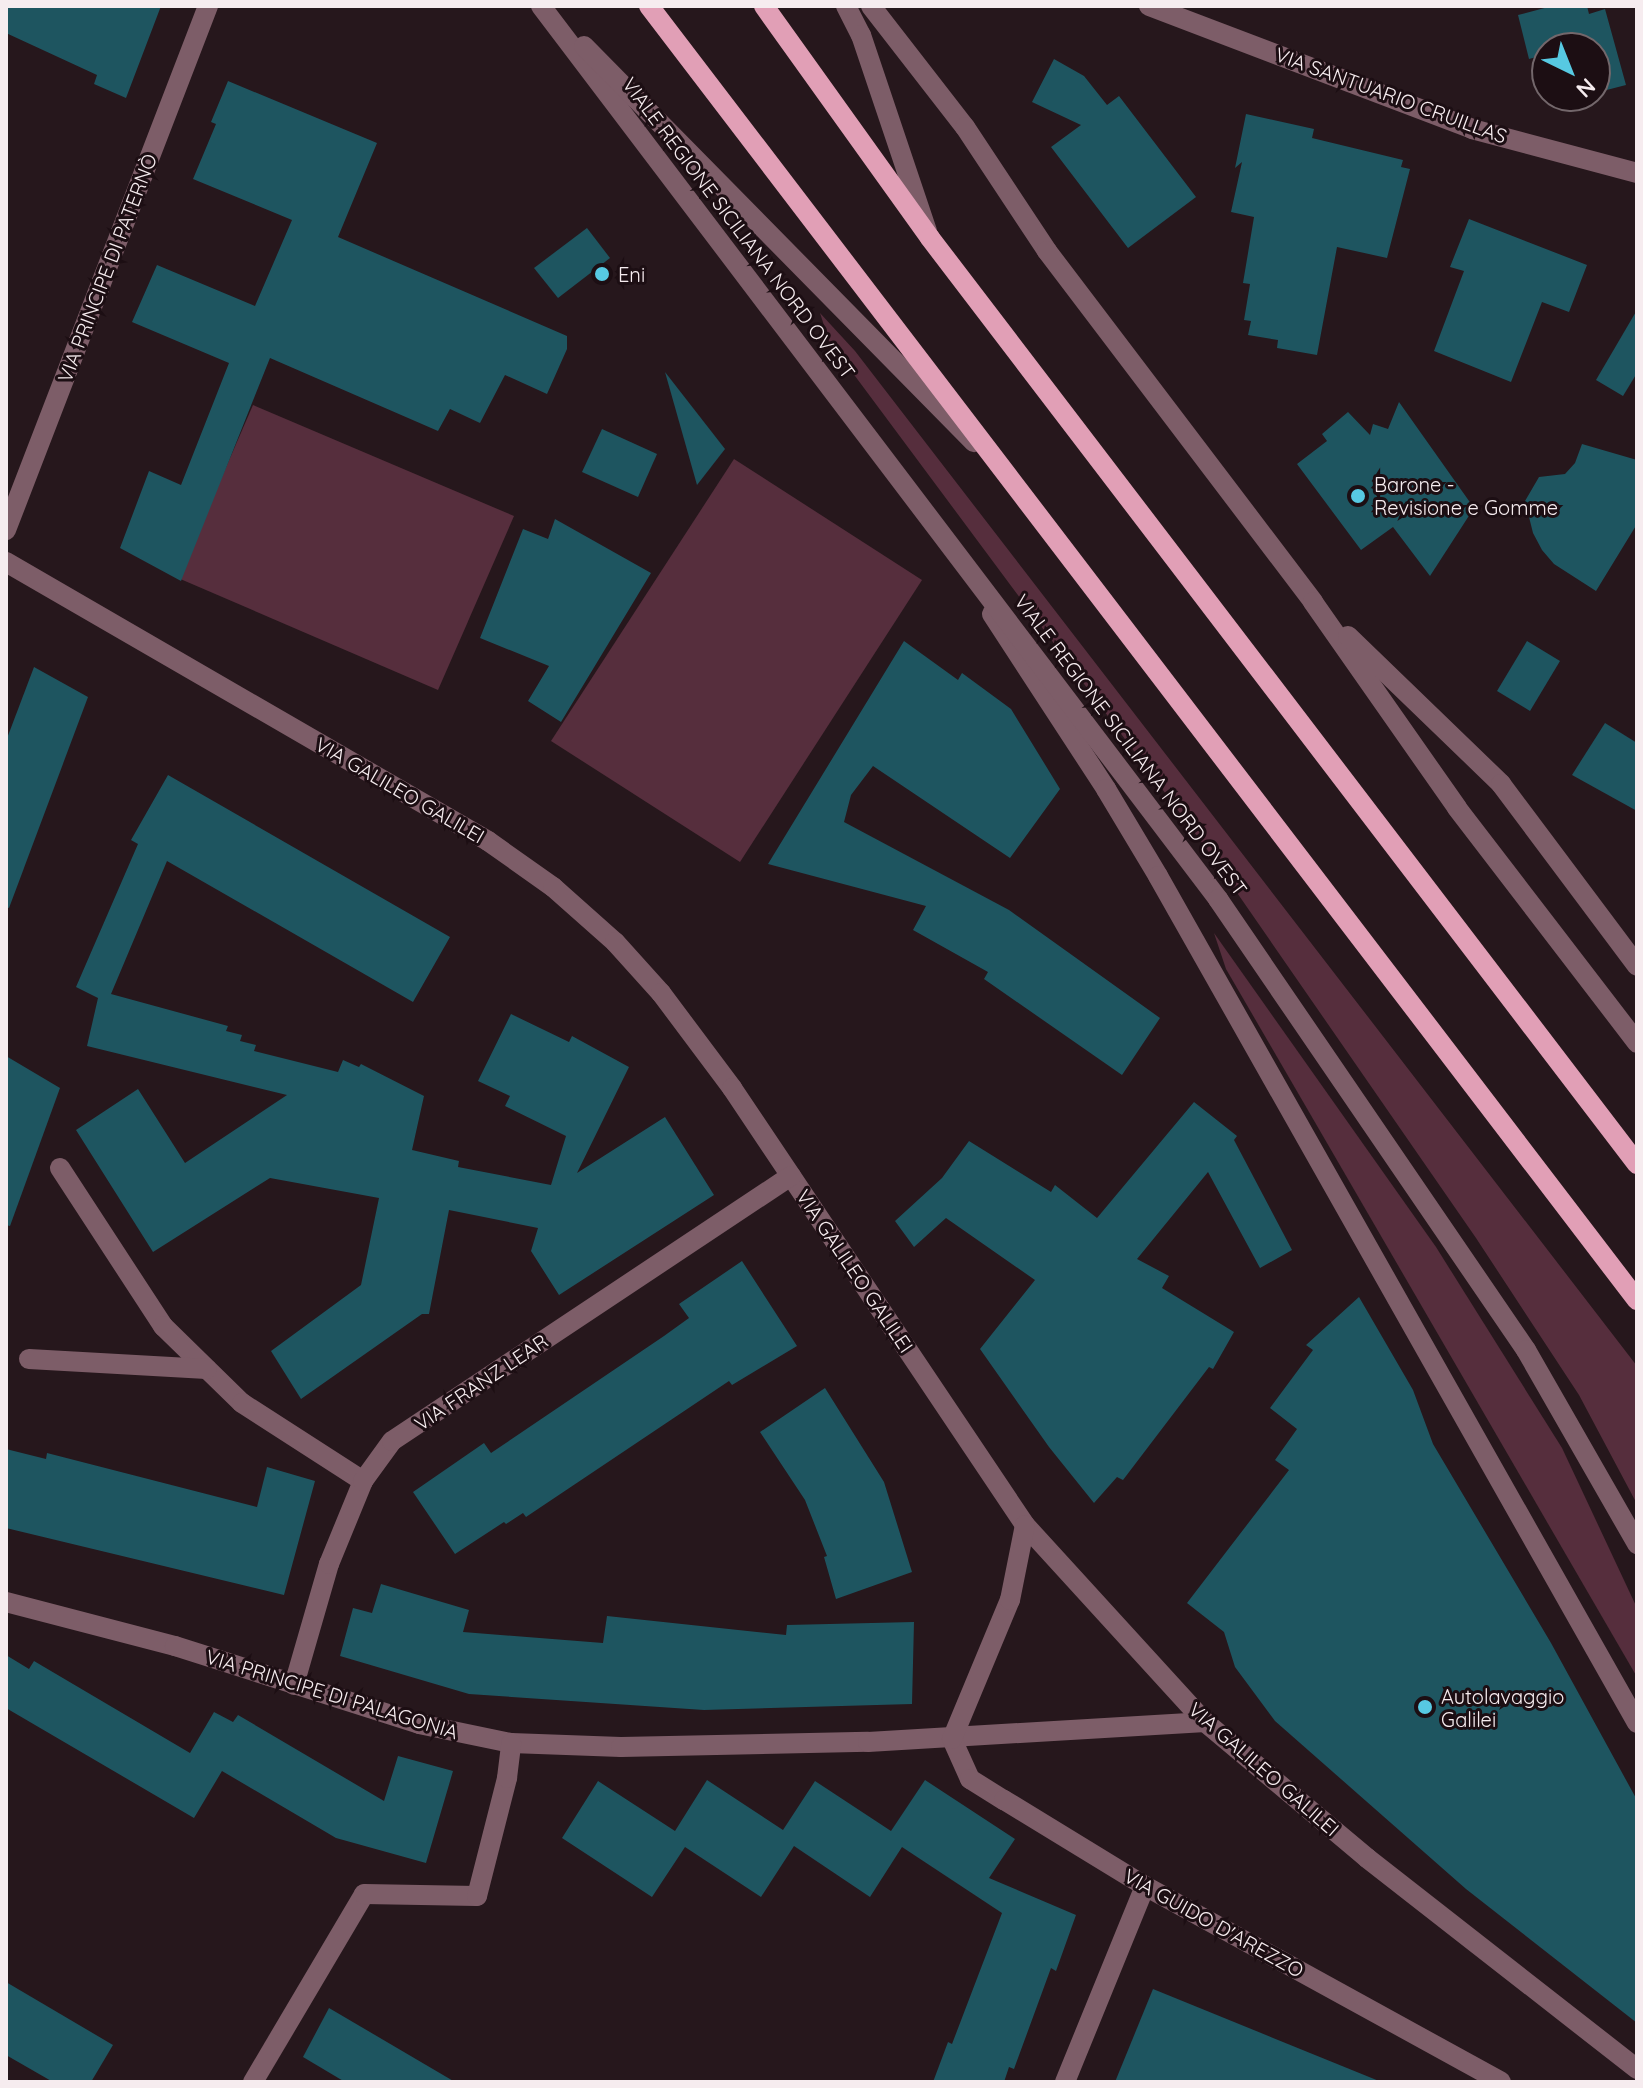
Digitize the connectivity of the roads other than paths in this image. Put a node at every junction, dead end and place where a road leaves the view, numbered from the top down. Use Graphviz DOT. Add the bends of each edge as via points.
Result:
graph roads {
  1 [pos="208,6"];
  2 [pos="543,6"];
  3 [pos="649,6"];
  4 [pos="764,6"];
  5 [pos="846,6"];
  6 [pos="871,6"];
  7 [pos="1149,6"];
  8 [pos="1637,173"];
  9 [pos="930,238"];
  10 [pos="1018,487"];
  11 [pos="919,504"];
  12 [pos="6,530"];
  13 [pos="6,562"];
  14 [pos="1313,602"];
  15 [pos="1637,966"];
  16 [pos="1637,1043"];
  17 [pos="1637,1164"];
  18 [pos="60,1168"];
  19 [pos="791,1176"];
  20 [pos="1637,1300"];
  21 [pos="29,1359"];
  22 [pos="207,1369"];
  23 [pos="363,1481"];
  24 [pos="1025,1525"];
  25 [pos="1637,1544"];
  26 [pos="6,1602"];
  27 [pos="294,1685"];
  28 [pos="1205,1722"];
  29 [pos="1637,1723"];
  30 [pos="952,1739"];
  31 [pos="511,1743"];
  32 [pos="1145,1886"];
  33 [pos="1637,2069"];
  34 [pos="253,2082"];
  35 [pos="1065,2082"];
  36 [pos="1501,2082"];
  1 -- 12 [label="street, VIA PRINCIPE DI PATERNÒ"];
  2 -- 10 [label="street"];
  2 -- 11 [label="street, VIALE REGIONE SICILIANA NORD OVEST"];
  3 -- 10 [label="main road"];
  4 -- 9 [label="main road"];
  5 -- 9 [label="street" via="861,35"];
  6 -- 14 [label="street" via="965,127 1047,251"];
  7 -- 8 [label="street, VIA SANTUARIO CRUILLAS" via="1472,129"];
  9 -- 17 [label="main road"];
  10 -- 20 [label="main road"];
  11 -- 25 [label="street, VIALE REGIONE SICILIANA NORD OVEST" via="1218,899 1526,1350"];
  11 -- 29 [label="street" via="1106,789"];
  13 -- 19 [label="street, VIA GALILEO GALILEI" via="488,841 553,887 615,942 661,993"];
  14 -- 15 [label="street" via="1501,784"];
  14 -- 16 [label="street" via="1457,808"];
  18 -- 22 [label="street" via="163,1326"];
  19 -- 23 [label="street, VIA FRANZ LEAR" via="392,1441"];
  19 -- 24 [label="street, VIA GALILEO GALILEI"];
  21 -- 22 [label="street"];
  22 -- 23 [label="street" via="242,1403"];
  23 -- 27 [label="street, VIA FRANZ LEAR" via="329,1564"];
  24 -- 28 [label="street, VIA GALILEO GALILEI"];
  24 -- 30 [label="street" via="1010,1600"];
  26 -- 27 [label="street, VIA PRINCIPE DI PALAGONIA" via="175,1646"];
  27 -- 31 [label="street, VIA PRINCIPE DI PALAGONIA" via="419,1724"];
  28 -- 30 [label="street, VIA PRINCIPE DI PALAGONIA"];
  28 -- 33 [label="street, VIA GALILEO GALILEI" via="1367,1858"];
  30 -- 31 [label="street, VIA PRINCIPE DI PALAGONIA" via="621,1747"];
  30 -- 32 [label="street, VIA GUIDO D'AREZZO" via="970,1779"];
  31 -- 34 [label="street" via="477,1896 364,1894"];
  32 -- 35 [label="street"];
  32 -- 36 [label="street, VIA GUIDO D'AREZZO"];
}
